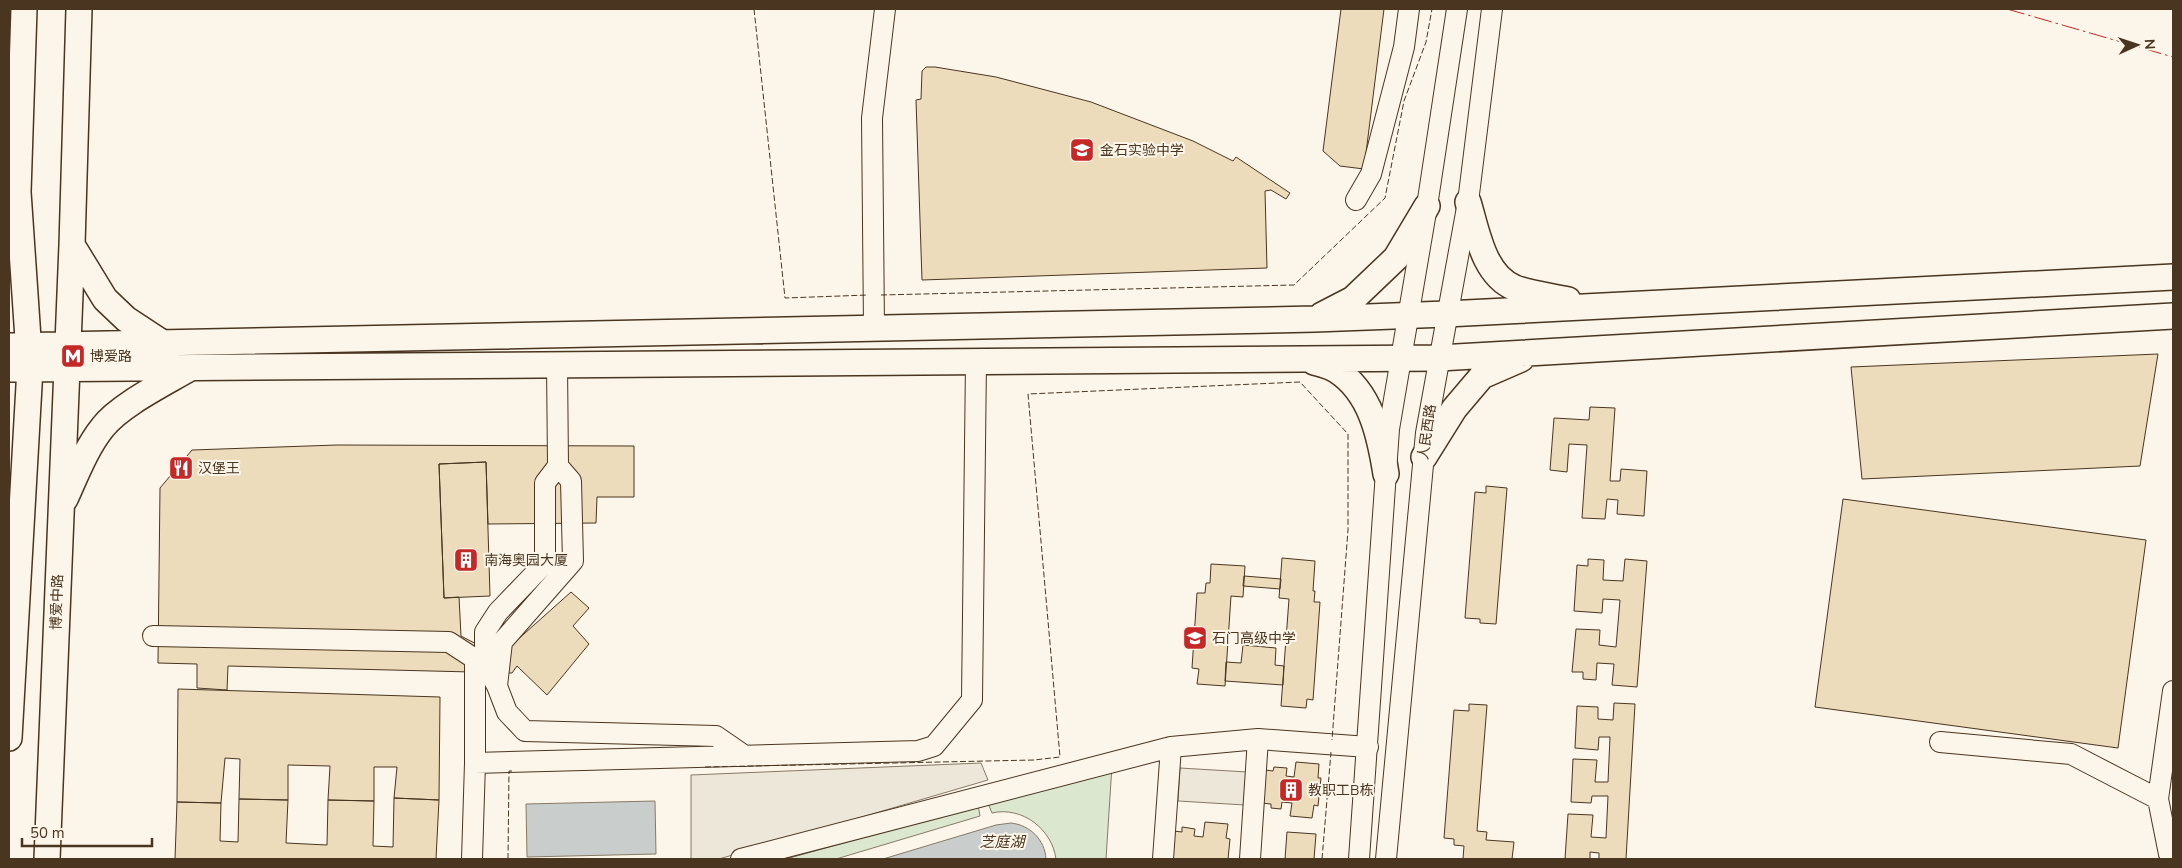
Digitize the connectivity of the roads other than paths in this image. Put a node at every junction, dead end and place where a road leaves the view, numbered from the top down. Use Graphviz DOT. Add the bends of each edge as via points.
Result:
graph roads {
  1 [pos="24,9"];
  2 [pos="79,9"];
  3 [pos="885,9"];
  4 [pos="1410,9"];
  5 [pos="1456,9"];
  6 [pos="1492,9"];
  7 [pos="18,192"];
  8 [pos="1356,200"];
  9 [pos="1468,202"];
  10 [pos="1427,206"];
  11 [pos="9,221"];
  12 [pos="72,246"];
  13 [pos="2173,277"];
  14 [pos="1597,306"];
  15 [pos="1446,314"];
  16 [pos="1409,315"];
  17 [pos="2173,316"];
  18 [pos="1315,319"];
  19 [pos="874,327"];
  20 [pos="162,342"];
  21 [pos="1536,353"];
  22 [pos="66,356"];
  23 [pos="19,357"];
  24 [pos="1439,358"];
  25 [pos="1304,359"];
  26 [pos="1401,359"];
  27 [pos="976,361"];
  28 [pos="557,364"];
  29 [pos="191,367"];
  30 [pos="1424,457"];
  31 [pos="558,466"];
  32 [pos="1386,474"];
  33 [pos="9,484"];
  34 [pos="60,511"];
  35 [pos="22,514"];
  36 [pos="153,636"];
  37 [pos="497,686"];
  38 [pos="2173,691"];
  39 [pos="9,738"];
  40 [pos="1258,739"];
  41 [pos="1940,742"];
  42 [pos="1171,746"];
  43 [pos="1368,747"];
  44 [pos="745,756"];
  45 [pos="475,762"];
  46 [pos="2158,799"];
  47 [pos="2170,852"];
  48 [pos="47,859"];
  49 [pos="472,859"];
  50 [pos="741,859"];
  51 [pos="1163,859"];
  52 [pos="1250,859"];
  53 [pos="1359,859"];
  54 [pos="1386,859"];
  1 -- 7 [label="main road"];
  2 -- 12 [label="main road"];
  3 -- 19 [label="street" via="872,118"];
  4 -- 8 [label="street" via="1404,47 1371,174"];
  5 -- 10 [label="street"];
  6 -- 9 [label="street, 人民西路"];
  7 -- 11 [label="main road"];
  7 -- 23 [label="main road"];
  9 -- 14 [label="main road" via="1489,264 1499,278 1514,288"];
  9 -- 15 [label="street, 人民西路"];
  10 -- 16 [label="street"];
  10 -- 18 [label="main road" via="1396,258 1353,299"];
  12 -- 20 [label="main road" via="105,300 126,319"];
  12 -- 22 [label="main road"];
  13 -- 14 [label="main road"];
  14 -- 15 [label="main road"];
  15 -- 16 [label="main road"];
  15 -- 24 [label="street, 人民西路"];
  16 -- 18 [label="main road"];
  16 -- 26 [label="street"];
  17 -- 21 [label="main road"];
  18 -- 19 [label="main road"];
  19 -- 20 [label="main road"];
  20 -- 22 [label="main road"];
  21 -- 24 [label="main road"];
  21 -- 30 [label="main road" via="1482,376 1454,409"];
  22 -- 23 [label="main road"];
  22 -- 29 [label="main road"];
  22 -- 34 [label="main road, 博爱中路"];
  23 -- 35 [label="main road"];
  24 -- 26 [label="main road"];
  24 -- 30 [label="street, 人民西路"];
  25 -- 26 [label="main road"];
  25 -- 27 [label="main road"];
  25 -- 32 [label="main road" via="1334,368 1361,394 1381,441"];
  26 -- 32 [label="street" via="1389,429"];
  27 -- 28 [label="main road"];
  27 -- 44 [label="street" via="972,700 934,746 918,751"];
  28 -- 29 [label="main road"];
  28 -- 31 [label="street"];
  29 -- 34 [label="main road" via="118,412 103,426 86,452"];
  30 -- 54 [label="street, 人民西路"];
  31 -- 37 [label="street" via="545,483 545,563 498,612 486,632 485,664"];
  31 -- 37 [label="street" via="571,481 573,561 502,642"];
  32 -- 43 [label="street"];
  33 -- 35 [label="main road"];
  34 -- 48 [label="main road, 博爱中路"];
  35 -- 39 [label="main road"];
  36 -- 45 [label="street" via="449,642 475,659"];
  37 -- 44 [label="street" via="507,712 525,731 716,736"];
  38 -- 46 [label="street"];
  40 -- 42 [label="street"];
  40 -- 43 [label="street"];
  40 -- 52 [label="street"];
  41 -- 46 [label="street" via="2071,754"];
  42 -- 50 [label="street"];
  42 -- 51 [label="street"];
  43 -- 53 [label="street"];
  44 -- 45 [label="street"];
  45 -- 49 [label="street"];
  46 -- 47 [label="street"];
}
